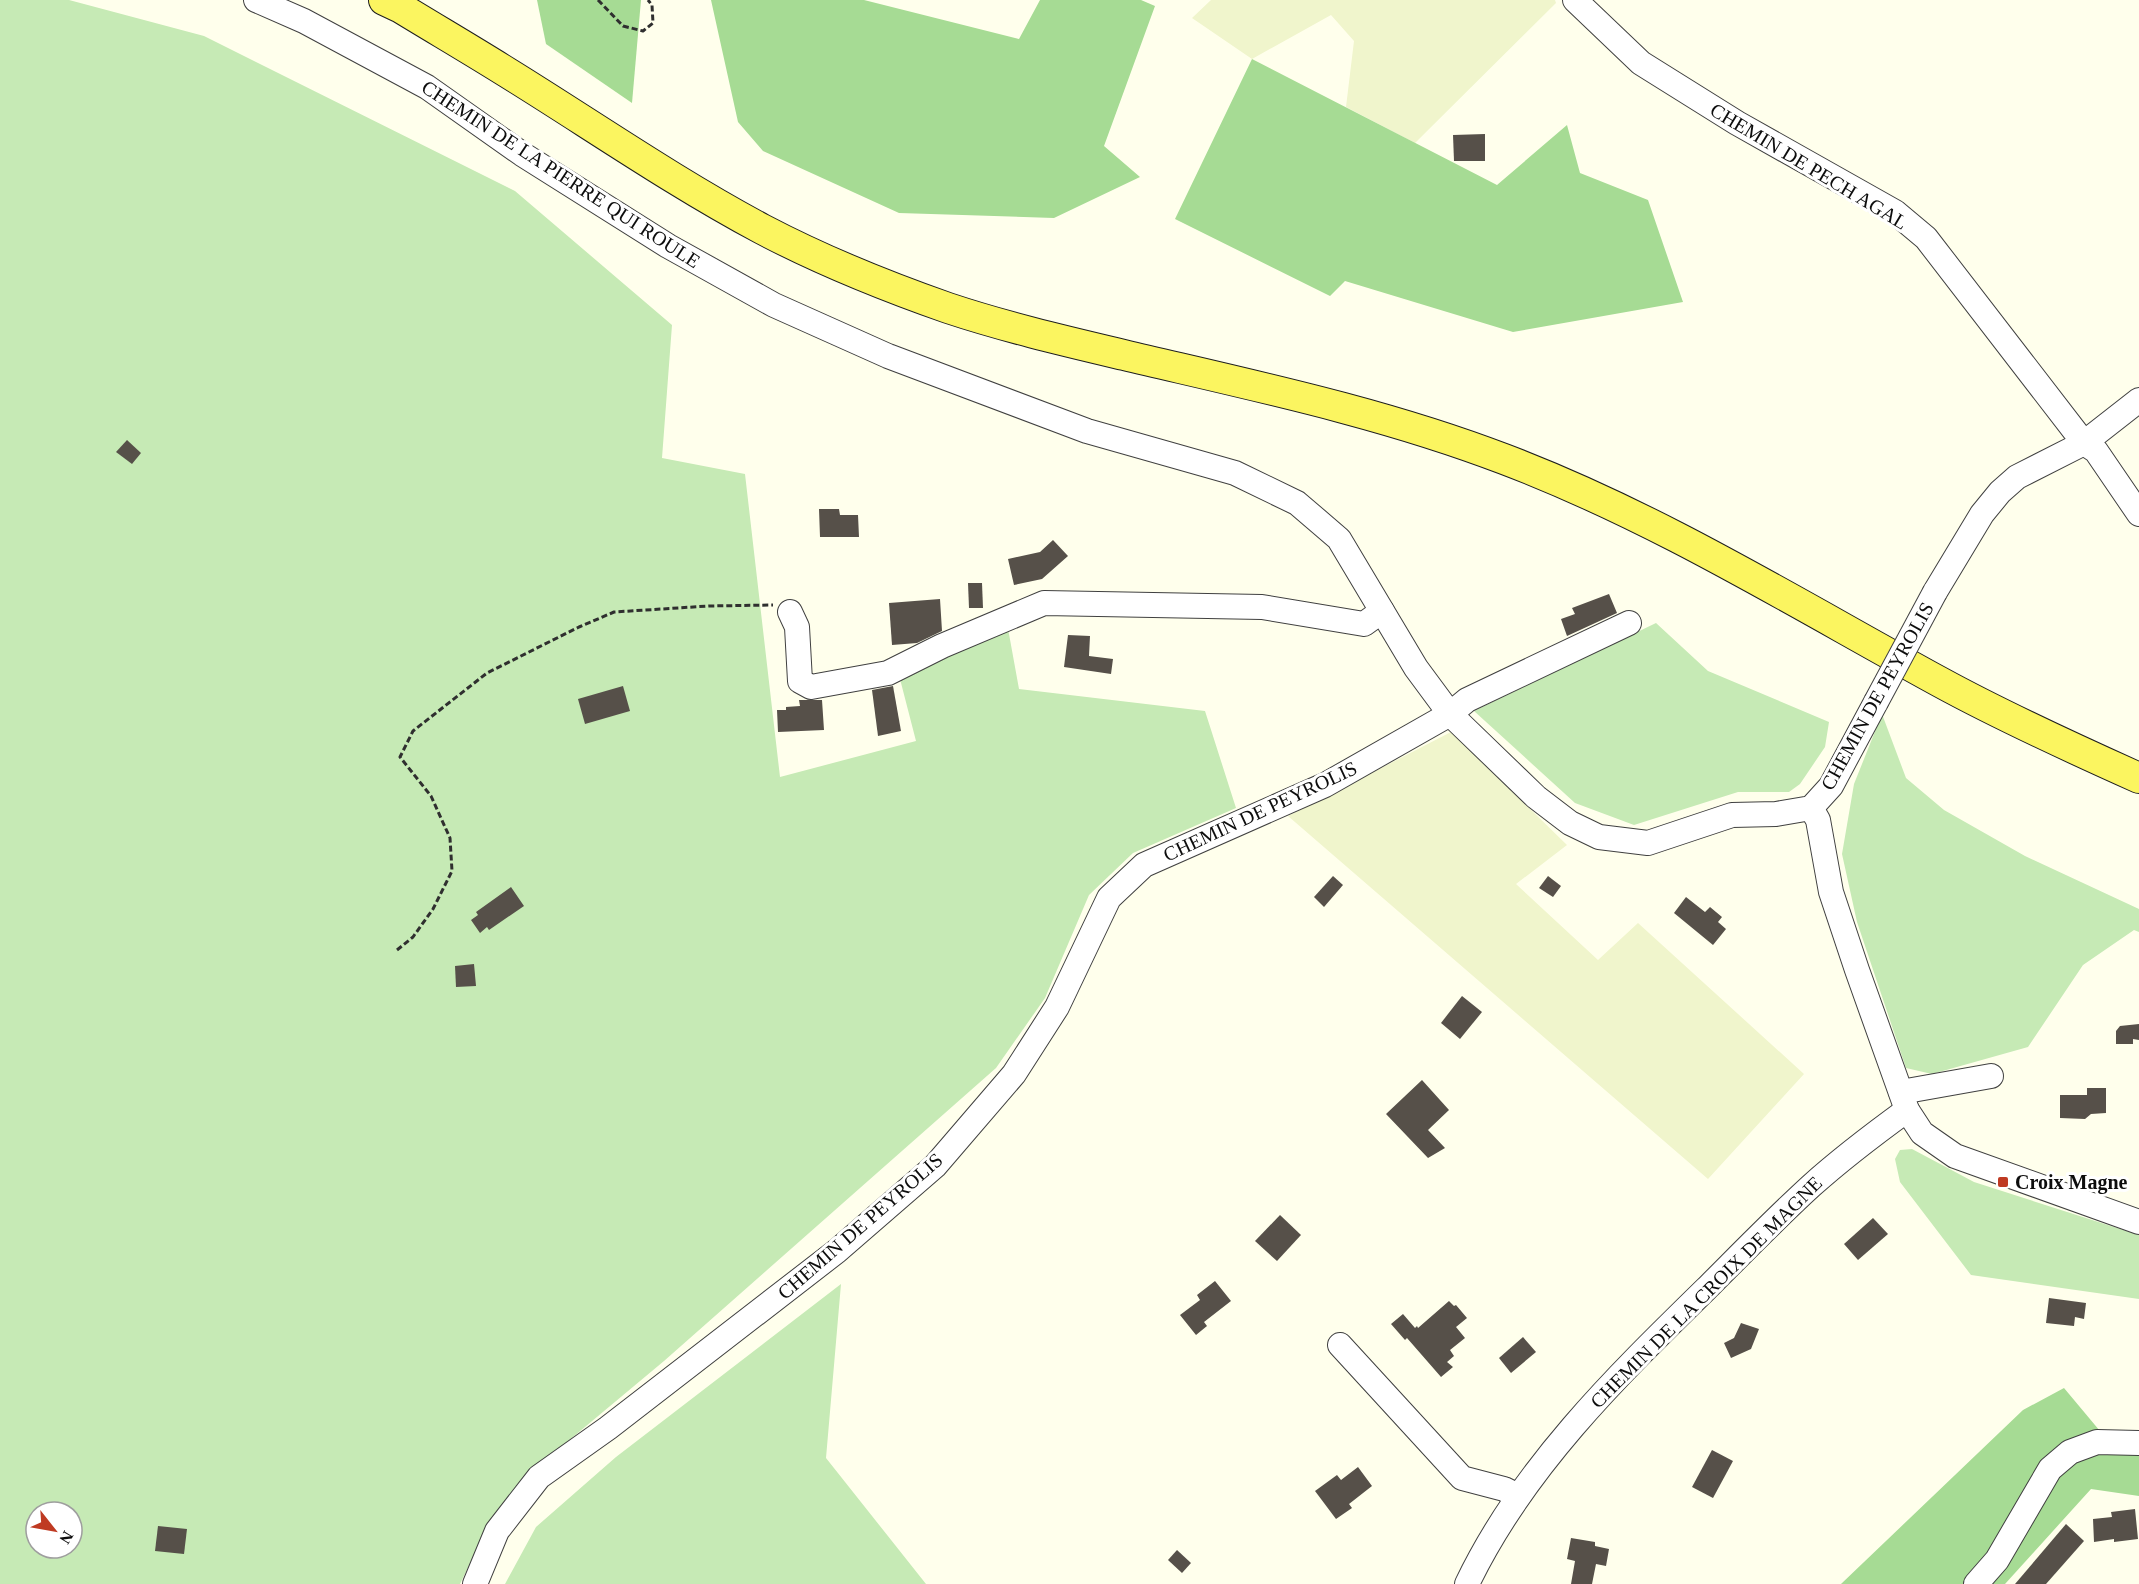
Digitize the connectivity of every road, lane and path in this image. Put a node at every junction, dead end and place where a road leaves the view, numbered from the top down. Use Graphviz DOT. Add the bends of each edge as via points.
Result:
graph roads {
  1 [pos="256,0"];
  2 [pos="384,0"];
  3 [pos="598,0"];
  4 [pos="648,0"];
  5 [pos="1575,0"];
  6 [pos="2139,400"];
  7 [pos="2084,443"];
  8 [pos="2139,514"];
  9 [pos="1382,611"];
  10 [pos="790,612"];
  11 [pos="1629,624"];
  12 [pos="1450,714"];
  13 [pos="2139,778"];
  14 [pos="1811,808"];
  15 [pos="397,950"];
  16 [pos="1991,1076"];
  17 [pos="1904,1101"];
  18 [pos="2139,1222"];
  19 [pos="1340,1345"];
  20 [pos="2139,1443"];
  21 [pos="1518,1496"];
  22 [pos="475,1584"];
  23 [pos="1467,1584"];
  24 [pos="1976,1584"];
  1 -- 9 [label="street, CHEMIN DE LA PIERRE QUI ROULE" via="304,21 427,87 522,154 668,246 774,305 910,365 1087,431 1235,473 1297,502 1338,539"];
  2 -- 13 [label="main road" via="507,72 650,164 763,229 845,268 948,308 1040,335 1288,394 1400,424 1503,458 1605,502 1709,554 1946,685"];
  3 -- 4 [label="path" via="623,26 643,31 652,23 652,5"];
  5 -- 7 [label="street, CHEMIN DE PECH AGAL" via="1641,63 1737,123 1895,212 1926,238"];
  6 -- 7 [label="street, CHEMIN DE PEYROLIS"];
  7 -- 8 [label="street, CHEMIN DE PECH AGAL" via="2096,451"];
  7 -- 14 [label="street, CHEMIN DE PEYROLIS, bridge" via="2017,477 1982,514 1935,592 1831,786"];
  9 -- 10 [label="street" via="1364,624 1262,607 1044,603 888,673 811,687 800,681 797,627"];
  9 -- 12 [label="street, CHEMIN DE LA PIERRE QUI ROULE" via="1416,668"];
  10 -- 15 [label="path" via="772,604 614,612 487,673 413,731 400,757 431,796 450,838 452,871 433,909 413,937"];
  11 -- 12 [label="street" via="1467,700"];
  12 -- 14 [label="street, CHEMIN DE PEYROLIS" via="1536,797 1570,824 1599,837 1648,843 1732,815"];
  12 -- 22 [label="street, CHEMIN DE PEYROLIS" via="1325,785 1144,865 1109,898 1057,1006 1014,1074 935,1166 837,1251 539,1477 497,1531"];
  14 -- 17 [label="street" via="1818,820 1831,892"];
  16 -- 17 [label="street"];
  17 -- 18 [label="street" via="1922,1133 1955,1156"];
  17 -- 21 [label="street, CHEMIN DE LA CROIX DE MAGNE" via="1619,1374"];
  19 -- 21 [label="street" via="1461,1478"];
  20 -- 24 [label="street" via="2097,1442 2070,1452 2050,1469 1997,1560"];
  21 -- 23 [label="street, CHEMIN DE LA CROIX DE MAGNE"];
}
